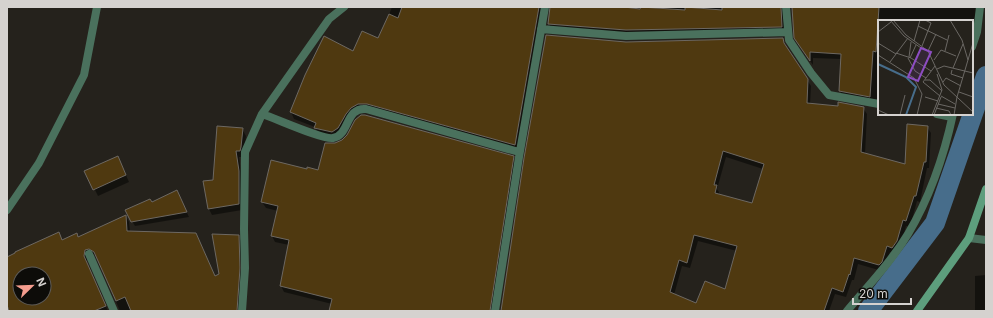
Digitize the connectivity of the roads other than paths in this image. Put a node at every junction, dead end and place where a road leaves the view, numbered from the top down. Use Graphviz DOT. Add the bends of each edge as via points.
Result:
graph roads {
  1 [pos="97,7"];
  2 [pos="344,7"];
  3 [pos="545,7"];
  4 [pos="786,7"];
  5 [pos="980,7"];
  6 [pos="541,29"];
  7 [pos="788,32"];
  8 [pos="973,43"];
  9 [pos="878,104"];
  10 [pos="262,114"];
  11 [pos="953,115"];
  12 [pos="520,152"];
  13 [pos="986,189"];
  14 [pos="7,210"];
  15 [pos="970,238"];
  16 [pos="986,240"];
  17 [pos="89,254"];
  18 [pos="114,311"];
  19 [pos="242,311"];
  20 [pos="495,311"];
  21 [pos="847,311"];
  22 [pos="917,311"];
  1 -- 14 [label="street" via="84,75 40,163"];
  2 -- 10 [label="street" via="329,19"];
  3 -- 6 [label="street"];
  4 -- 7 [label="street"];
  5 -- 8 [label="street"];
  6 -- 7 [label="street" via="626,36"];
  6 -- 12 [label="street"];
  7 -- 9 [label="street" via="789,40 829,95"];
  10 -- 12 [label="street" via="333,138 339,135 353,113 361,108"];
  10 -- 19 [label="street" via="245,152 245,268"];
  11 -- 21 [label="street" via="946,146 933,182 908,233 884,268"];
  12 -- 20 [label="street"];
  13 -- 15 [label="main road"];
  15 -- 16 [label="street"];
  15 -- 22 [label="main road"];
  17 -- 18 [label="street"];
}
